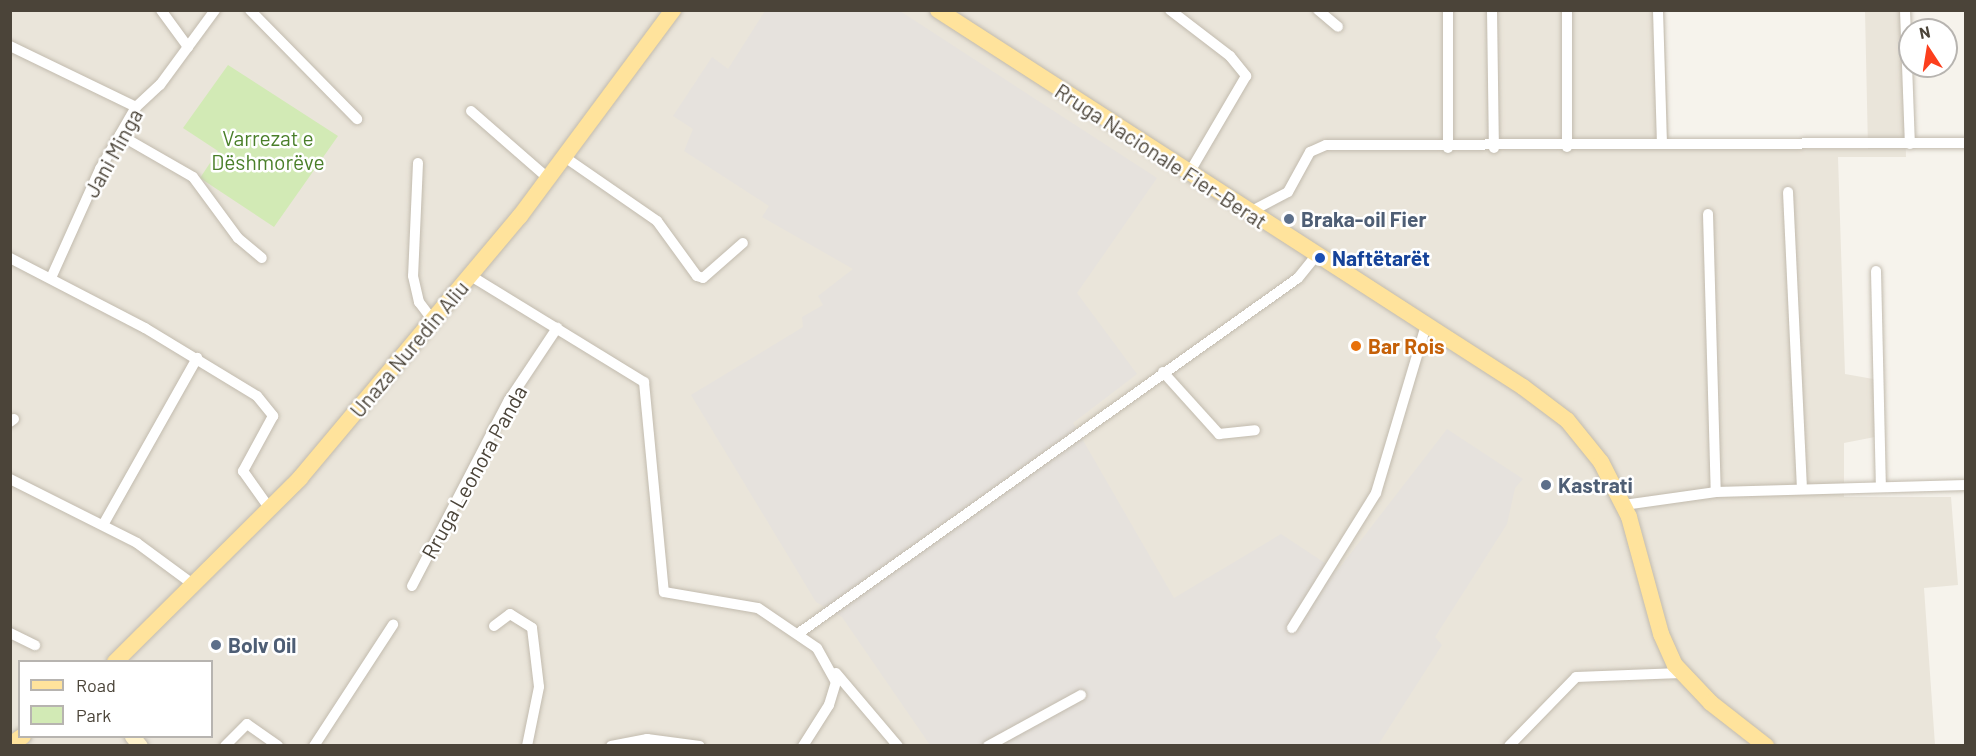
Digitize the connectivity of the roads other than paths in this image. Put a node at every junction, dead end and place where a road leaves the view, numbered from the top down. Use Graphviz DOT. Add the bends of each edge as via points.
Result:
graph roads {
  1 [pos="161,10"];
  2 [pos="215,10"];
  3 [pos="250,10"];
  4 [pos="673,10"];
  5 [pos="938,10"];
  6 [pos="1170,10"];
  7 [pos="1318,10"];
  8 [pos="1448,10"];
  9 [pos="1492,10"];
  10 [pos="1567,10"];
  11 [pos="1658,10"];
  12 [pos="1905,10"];
  13 [pos="1338,27"];
  14 [pos="10,46"];
  15 [pos="188,46"];
  16 [pos="136,107"];
  17 [pos="471,111"];
  18 [pos="357,119"];
  19 [pos="120,135"];
  20 [pos="1662,143"];
  21 [pos="1965,143"];
  22 [pos="1910,144"];
  23 [pos="1567,147"];
  24 [pos="1448,148"];
  25 [pos="1494,148"];
  26 [pos="566,158"];
  27 [pos="418,163"];
  28 [pos="1188,175"];
  29 [pos="549,179"];
  30 [pos="1788,192"];
  31 [pos="1248,213"];
  32 [pos="1708,214"];
  33 [pos="743,243"];
  34 [pos="1316,256"];
  35 [pos="10,258"];
  36 [pos="262,258"];
  37 [pos="1876,271"];
  38 [pos="471,276"];
  39 [pos="51,278"];
  40 [pos="432,320"];
  41 [pos="1426,325"];
  42 [pos="557,328"];
  43 [pos="197,358"];
  44 [pos="1163,372"];
  45 [pos="1255,430"];
  46 [pos="10,479"];
  47 [pos="1965,485"];
  48 [pos="1881,487"];
  49 [pos="1802,489"];
  50 [pos="1716,492"];
  51 [pos="1623,505"];
  52 [pos="270,509"];
  53 [pos="104,525"];
  54 [pos="194,585"];
  55 [pos="412,586"];
  56 [pos="393,625"];
  57 [pos="494,626"];
  58 [pos="1292,628"];
  59 [pos="10,633"];
  60 [pos="800,633"];
  61 [pos="34,645"];
  62 [pos="117,660"];
  63 [pos="834,670"];
  64 [pos="1680,673"];
  65 [pos="1082,695"];
  66 [pos="225,746"];
  67 [pos="278,746"];
  68 [pos="314,746"];
  69 [pos="527,746"];
  70 [pos="611,746"];
  71 [pos="700,746"];
  72 [pos="803,746"];
  73 [pos="898,746"];
  74 [pos="987,746"];
  75 [pos="1509,746"];
  76 [pos="1766,746"];
  1 -- 15 [label="street"];
  2 -- 15 [label="street, Jani Minga"];
  3 -- 18 [label="street"];
  4 -- 26 [label="main road, Unaza Nuredin Aliu"];
  5 -- 28 [label="main road, Rruga Nacionale Fier-Berat"];
  6 -- 28 [label="street" via="1230,56 1246,76"];
  7 -- 13 [label="street"];
  8 -- 24 [label="street"];
  9 -- 25 [label="street"];
  10 -- 23 [label="street"];
  11 -- 20 [label="street"];
  12 -- 22 [label="street"];
  14 -- 16 [label="street"];
  15 -- 16 [label="street, Jani Minga"];
  16 -- 19 [label="street, Jani Minga"];
  17 -- 29 [label="street"];
  19 -- 36 [label="street" via="141,152 182,168 238,238"];
  19 -- 39 [label="street, Jani Minga"];
  20 -- 22 [label="street"];
  20 -- 23 [label="street"];
  21 -- 22 [label="street"];
  23 -- 25 [label="street"];
  24 -- 25 [label="street"];
  24 -- 31 [label="street" via="1317,147 1288,192"];
  26 -- 29 [label="main road, Unaza Nuredin Aliu"];
  26 -- 33 [label="street" via="642,207 697,276 703,278"];
  27 -- 40 [label="street" via="413,276 419,302"];
  28 -- 31 [label="main road, Rruga Nacionale Fier-Berat"];
  29 -- 38 [label="main road, Unaza Nuredin Aliu"];
  30 -- 49 [label="street"];
  31 -- 34 [label="main road, Rruga Nacionale Fier-Berat"];
  32 -- 50 [label="street"];
  34 -- 41 [label="main road, Rruga Nacionale Fier-Berat"];
  34 -- 44 [label="street" via="1298,278"];
  35 -- 39 [label="street"];
  37 -- 48 [label="street"];
  38 -- 40 [label="main road, Unaza Nuredin Aliu"];
  38 -- 42 [label="street" via="512,305"];
  39 -- 43 [label="street"];
  40 -- 52 [label="main road, Unaza Nuredin Aliu"];
  41 -- 51 [label="main road, Rruga Nacionale Fier-Berat" via="1567,420 1594,451"];
  41 -- 58 [label="street" via="1376,493"];
  42 -- 55 [label="street, Rruga Leonora Panda" via="509,400"];
  42 -- 60 [label="street" via="644,382 667,596 758,608"];
  43 -- 52 [label="street" via="271,411 271,425 243,471"];
  43 -- 53 [label="street"];
  44 -- 45 [label="street" via="1219,434"];
  44 -- 60 [label="street"];
  46 -- 53 [label="street"];
  47 -- 48 [label="street"];
  48 -- 49 [label="street"];
  49 -- 50 [label="street"];
  50 -- 51 [label="street"];
  51 -- 64 [label="main road, Rruga Nacionale Fier-Berat" via="1661,634"];
  52 -- 54 [label="main road, Unaza Nuredin Aliu"];
  53 -- 54 [label="street" via="158,556"];
  54 -- 62 [label="main road, Unaza Nuredin Aliu"];
  56 -- 68 [label="street"];
  57 -- 69 [label="street" via="510,614 532,628 539,687"];
  59 -- 61 [label="street"];
  60 -- 63 [label="street"];
  63 -- 72 [label="street" via="834,695"];
  63 -- 73 [label="street"];
  64 -- 75 [label="street" via="1576,677"];
  64 -- 76 [label="main road, Rruga Nacionale Fier-Berat"];
  65 -- 74 [label="street"];
  66 -- 67 [label="street" via="247,724"];
  70 -- 71 [label="street" via="647,739"];
}
